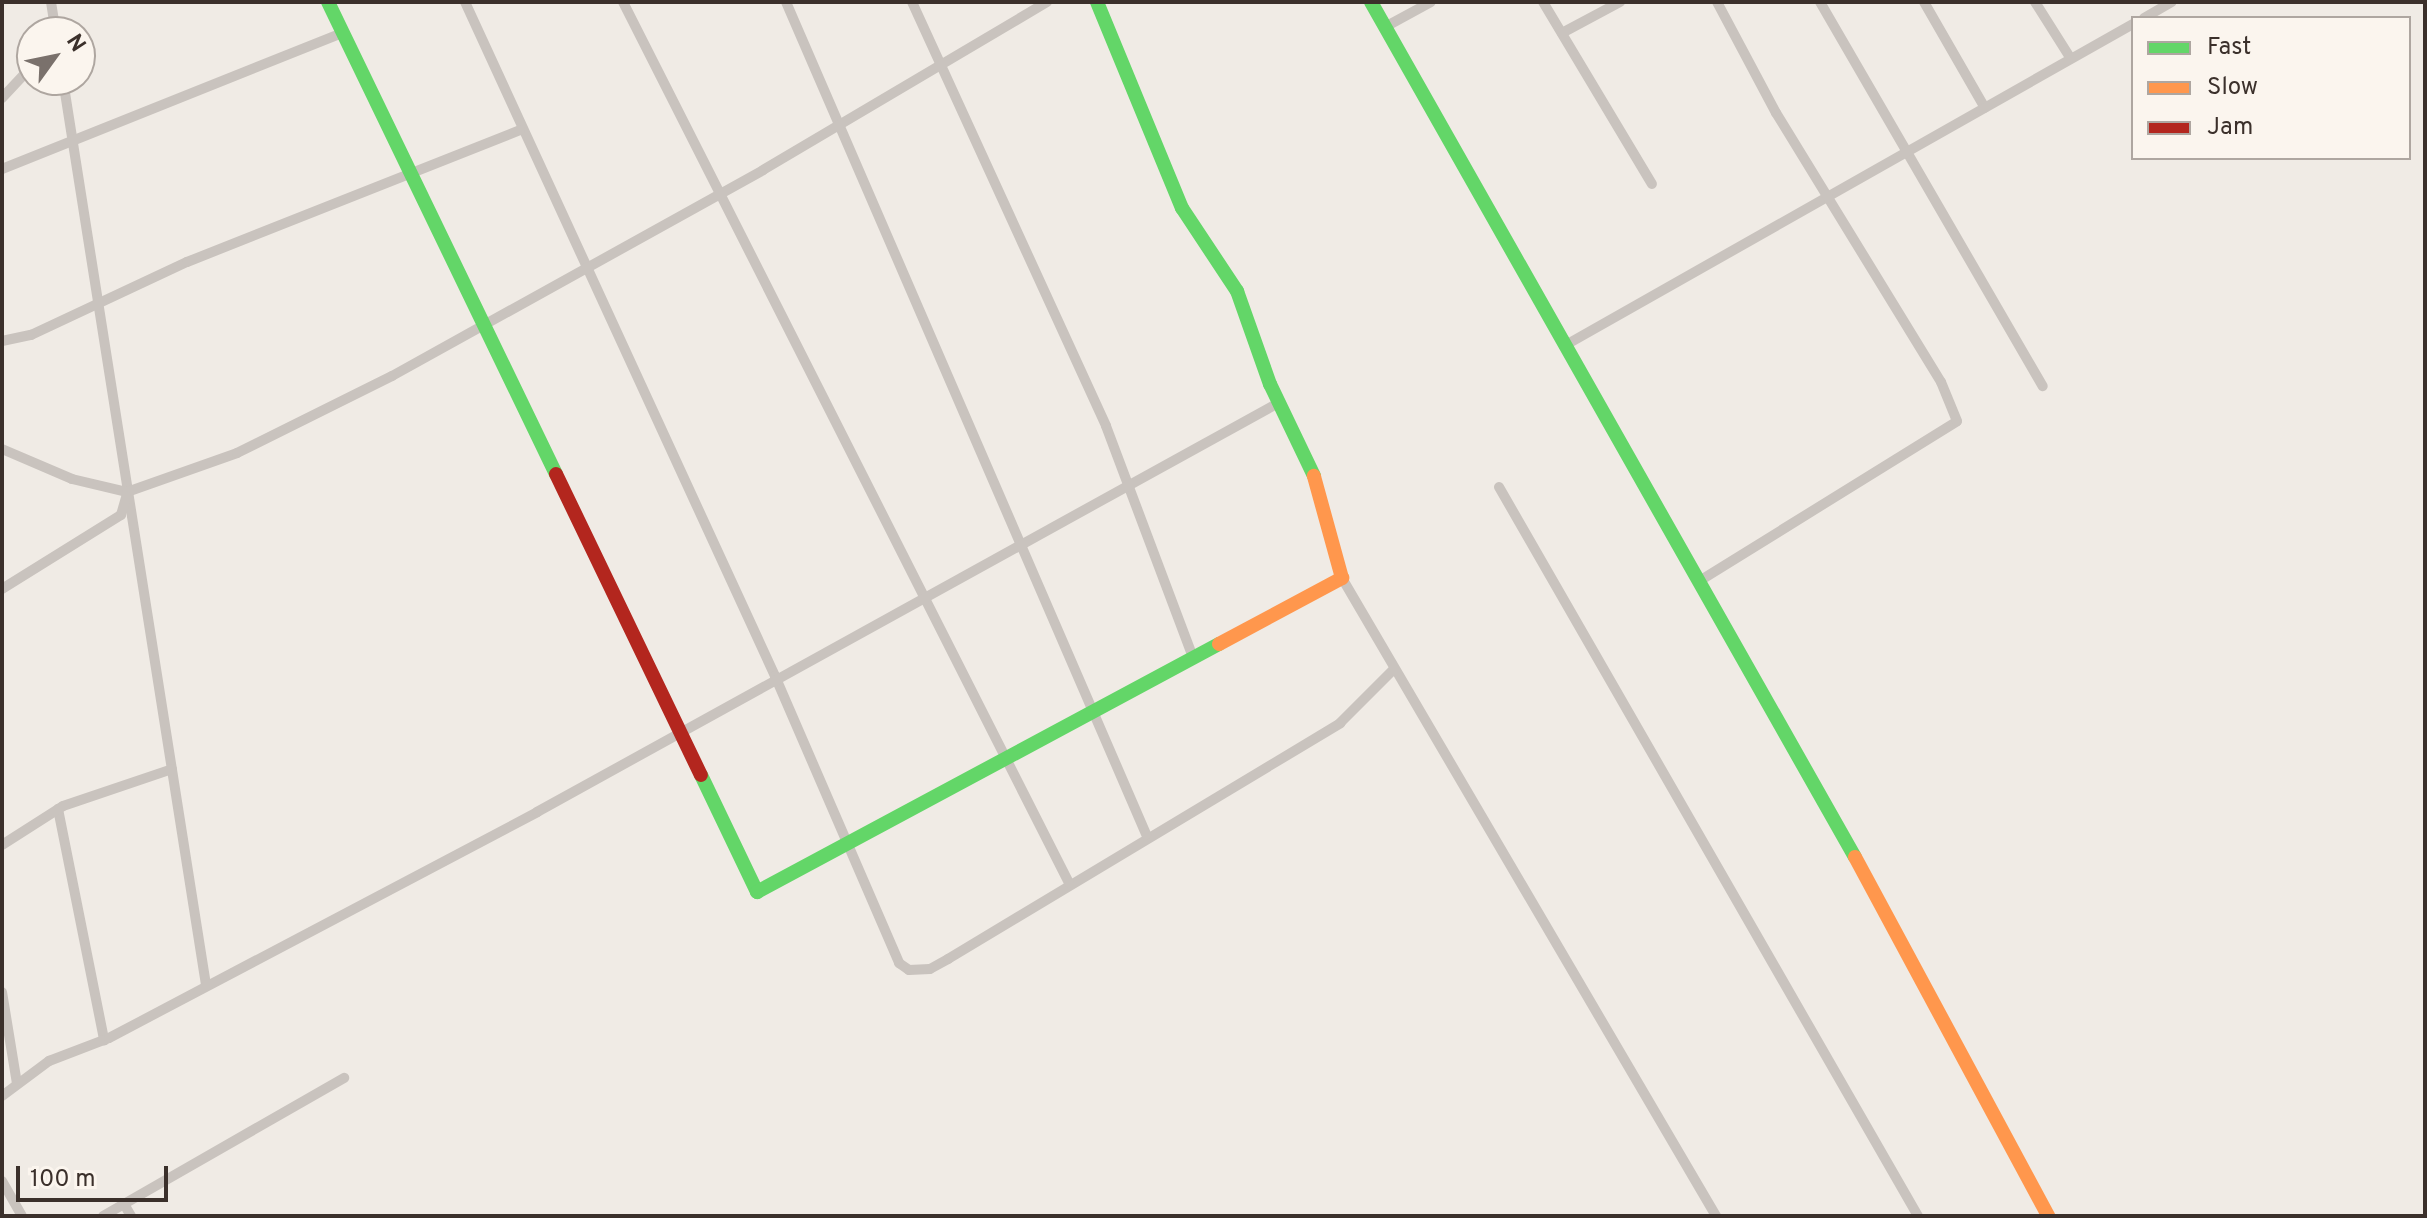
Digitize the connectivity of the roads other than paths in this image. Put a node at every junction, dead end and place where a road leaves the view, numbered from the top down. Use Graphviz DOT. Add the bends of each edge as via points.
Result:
graph roads {
  1 [pos="328,2"];
  2 [pos="465,2"];
  3 [pos="623,2"];
  4 [pos="786,2"];
  5 [pos="912,2"];
  6 [pos="1047,2"];
  7 [pos="1097,2"];
  8 [pos="1371,2"];
  9 [pos="1431,2"];
  10 [pos="1543,2"];
  11 [pos="1620,2"];
  12 [pos="1717,2"];
  13 [pos="1820,2"];
  14 [pos="1924,2"];
  15 [pos="2035,2"];
  16 [pos="2172,2"];
  17 [pos="2148,16"];
  18 [pos="2131,25"];
  19 [pos="1385,27"];
  20 [pos="342,33"];
  21 [pos="1562,33"];
  22 [pos="2071,59"];
  23 [pos="942,69"];
  24 [pos="16,83"];
  25 [pos="66,96"];
  26 [pos="2,98"];
  27 [pos="1985,108"];
  28 [pos="842,126"];
  29 [pos="520,130"];
  30 [pos="73,142"];
  31 [pos="1907,151"];
  32 [pos="2,169"];
  33 [pos="409,177"];
  34 [pos="1652,184"];
  35 [pos="721,194"];
  36 [pos="1827,196"];
  37 [pos="590,267"];
  38 [pos="99,304"];
  39 [pos="486,324"];
  40 [pos="2,341"];
  41 [pos="1564,346"];
  42 [pos="2043,386"];
  43 [pos="1280,402"];
  44 [pos="2,449"];
  45 [pos="1128,485"];
  46 [pos="1499,487"];
  47 [pos="127,492"];
  48 [pos="1023,547"];
  49 [pos="1342,578"];
  50 [pos="1701,580"];
  51 [pos="2,589"];
  52 [pos="927,595"];
  53 [pos="1192,655"];
  54 [pos="1394,669"];
  55 [pos="775,676"];
  56 [pos="1089,711"];
  57 [pos="680,733"];
  58 [pos="1007,755"];
  59 [pos="172,769"];
  60 [pos="58,809"];
  61 [pos="1146,834"];
  62 [pos="847,842"];
  63 [pos="2,845"];
  64 [pos="1069,883"];
  65 [pos="206,985"];
  66 [pos="2,992"];
  67 [pos="104,1040"];
  68 [pos="344,1078"];
  69 [pos="17,1084"];
  70 [pos="2,1096"];
  71 [pos="2,1181"];
  72 [pos="124,1204"];
  73 [pos="22,1216"];
  74 [pos="103,1216"];
  75 [pos="131,1216"];
  76 [pos="1716,1216"];
  77 [pos="1918,1216"];
  78 [pos="2048,1216"];
  1 -- 20 [label="street"];
  2 -- 29 [label="street"];
  3 -- 35 [label="street"];
  4 -- 28 [label="street"];
  5 -- 23 [label="street"];
  6 -- 23 [label="street"];
  7 -- 43 [label="street" via="1182,208 1237,291"];
  8 -- 19 [label="street"];
  9 -- 19 [label="street"];
  10 -- 21 [label="street"];
  11 -- 21 [label="street"];
  12 -- 36 [label="street"];
  13 -- 31 [label="street"];
  14 -- 27 [label="street"];
  15 -- 22 [label="street"];
  16 -- 17 [label="street"];
  18 -- 22 [label="street"];
  19 -- 41 [label="street"];
  20 -- 30 [label="street"];
  20 -- 33 [label="street"];
  21 -- 34 [label="street"];
  22 -- 27 [label="street"];
  23 -- 28 [label="street"];
  23 -- 45 [label="street"];
  24 -- 26 [label="street"];
  25 -- 30 [label="street"];
  27 -- 31 [label="street"];
  28 -- 35 [label="street"];
  28 -- 48 [label="street"];
  29 -- 33 [label="street"];
  29 -- 37 [label="street"];
  30 -- 32 [label="street"];
  30 -- 38 [label="street"];
  31 -- 36 [label="street"];
  31 -- 42 [label="street"];
  33 -- 38 [label="street" via="187,262"];
  33 -- 39 [label="street"];
  35 -- 37 [label="street"];
  35 -- 52 [label="street"];
  36 -- 41 [label="street"];
  36 -- 50 [label="street" via="1941,382 1957,421"];
  37 -- 39 [label="street"];
  37 -- 55 [label="street"];
  38 -- 40 [label="street"];
  38 -- 47 [label="street"];
  39 -- 47 [label="street" via="237,453"];
  39 -- 57 [label="street"];
  41 -- 50 [label="street"];
  43 -- 45 [label="street"];
  43 -- 49 [label="street" via="1320,489"];
  44 -- 47 [label="street" via="72,479"];
  45 -- 48 [label="street"];
  45 -- 53 [label="street"];
  46 -- 77 [label="street"];
  47 -- 51 [label="street" via="121,515"];
  47 -- 59 [label="street"];
  48 -- 52 [label="street"];
  48 -- 56 [label="street"];
  49 -- 53 [label="street"];
  49 -- 54 [label="street"];
  50 -- 78 [label="street" via="1831,806 1879,907"];
  52 -- 55 [label="street"];
  52 -- 58 [label="street"];
  53 -- 56 [label="street"];
  54 -- 61 [label="street" via="1340,723"];
  54 -- 76 [label="street"];
  55 -- 57 [label="street"];
  55 -- 62 [label="street"];
  56 -- 58 [label="street"];
  56 -- 61 [label="street"];
  57 -- 62 [label="street" via="757,892"];
  57 -- 65 [label="street"];
  58 -- 62 [label="street"];
  58 -- 64 [label="street"];
  59 -- 60 [label="street"];
  59 -- 65 [label="street"];
  60 -- 63 [label="street"];
  60 -- 67 [label="street"];
  61 -- 64 [label="street"];
  62 -- 64 [label="street" via="899,963 909,970 930,969"];
  65 -- 67 [label="street"];
  66 -- 69 [label="street"];
  67 -- 69 [label="street" via="49,1061"];
  68 -- 72 [label="street"];
  69 -- 70 [label="street"];
  71 -- 73 [label="street"];
  72 -- 74 [label="street"];
  72 -- 75 [label="street"];
}
